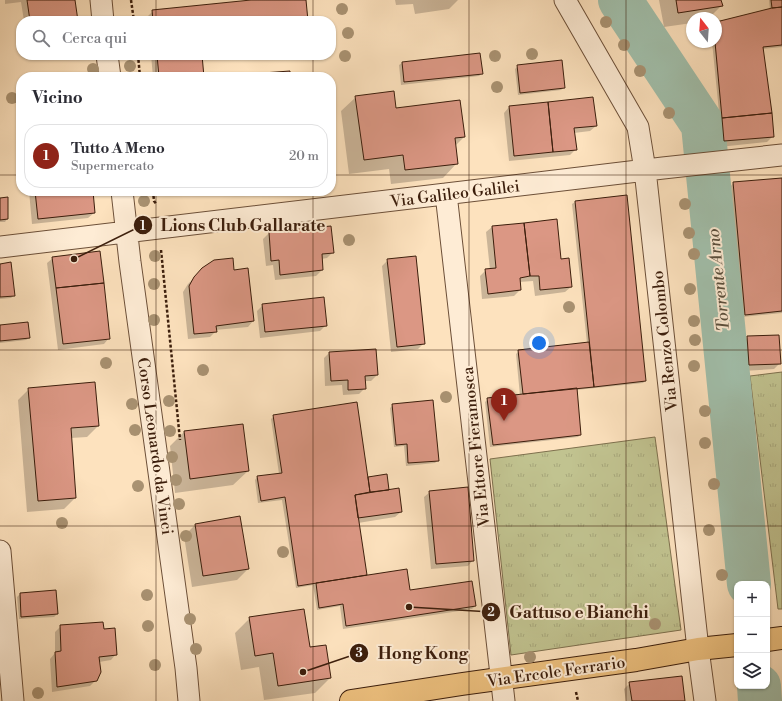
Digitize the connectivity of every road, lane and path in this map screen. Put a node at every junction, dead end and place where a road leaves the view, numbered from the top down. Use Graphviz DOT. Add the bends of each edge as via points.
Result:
graph roads {
  1 [pos="101,0"];
  2 [pos="131,0"];
  3 [pos="565,0"];
  4 [pos="103,16"];
  5 [pos="133,16"];
  6 [pos="108,60"];
  7 [pos="138,60"];
  8 [pos="109,72"];
  9 [pos="140,72"];
  10 [pos="782,155"];
  11 [pos="645,170"];
  12 [pos="446,194"];
  13 [pos="123,196"];
  14 [pos="154,196"];
  15 [pos="174,226"];
  16 [pos="127,232"];
  17 [pos="0,247"];
  18 [pos="180,446"];
  19 [pos="0,552"];
  20 [pos="730,646"];
  21 [pos="698,649"];
  22 [pos="502,679"];
  23 [pos="13,701"];
  24 [pos="189,701"];
  25 [pos="351,701"];
  26 [pos="504,701"];
  27 [pos="705,701"];
  1 -- 4 [label="street"];
  2 -- 5 [label="path"];
  3 -- 11 [label="street, Via Renzo Colombo" via="638,127"];
  6 -- 8 [label="street"];
  7 -- 9 [label="path"];
  10 -- 11 [label="street, Via Galileo Galilei"];
  11 -- 12 [label="street, Via Galileo Galilei"];
  11 -- 21 [label="street, Via Renzo Colombo"];
  12 -- 15 [label="street, Via Galileo Galilei"];
  12 -- 22 [label="street, Via Ettore Fieramosca"];
  13 -- 16 [label="street, Corso Leonardo da Vinci"];
  14 -- 15 [label="path" via="154,201"];
  15 -- 16 [label="street, Via Galileo Galilei"];
  15 -- 18 [label="path" via="160,248"];
  16 -- 17 [label="street, Via Galileo Galilei"];
  16 -- 24 [label="street, Corso Leonardo da Vinci"];
  19 -- 23 [label="street"];
  20 -- 21 [label="main road, Via Ercole Ferrario"];
  21 -- 22 [label="main road, Via Ercole Ferrario"];
  21 -- 27 [label="street, Via Renzo Colombo"];
  22 -- 25 [label="main road, Via Ercole Ferrario"];
  22 -- 26 [label="street, Via Ettore Fieramosca"];
}
